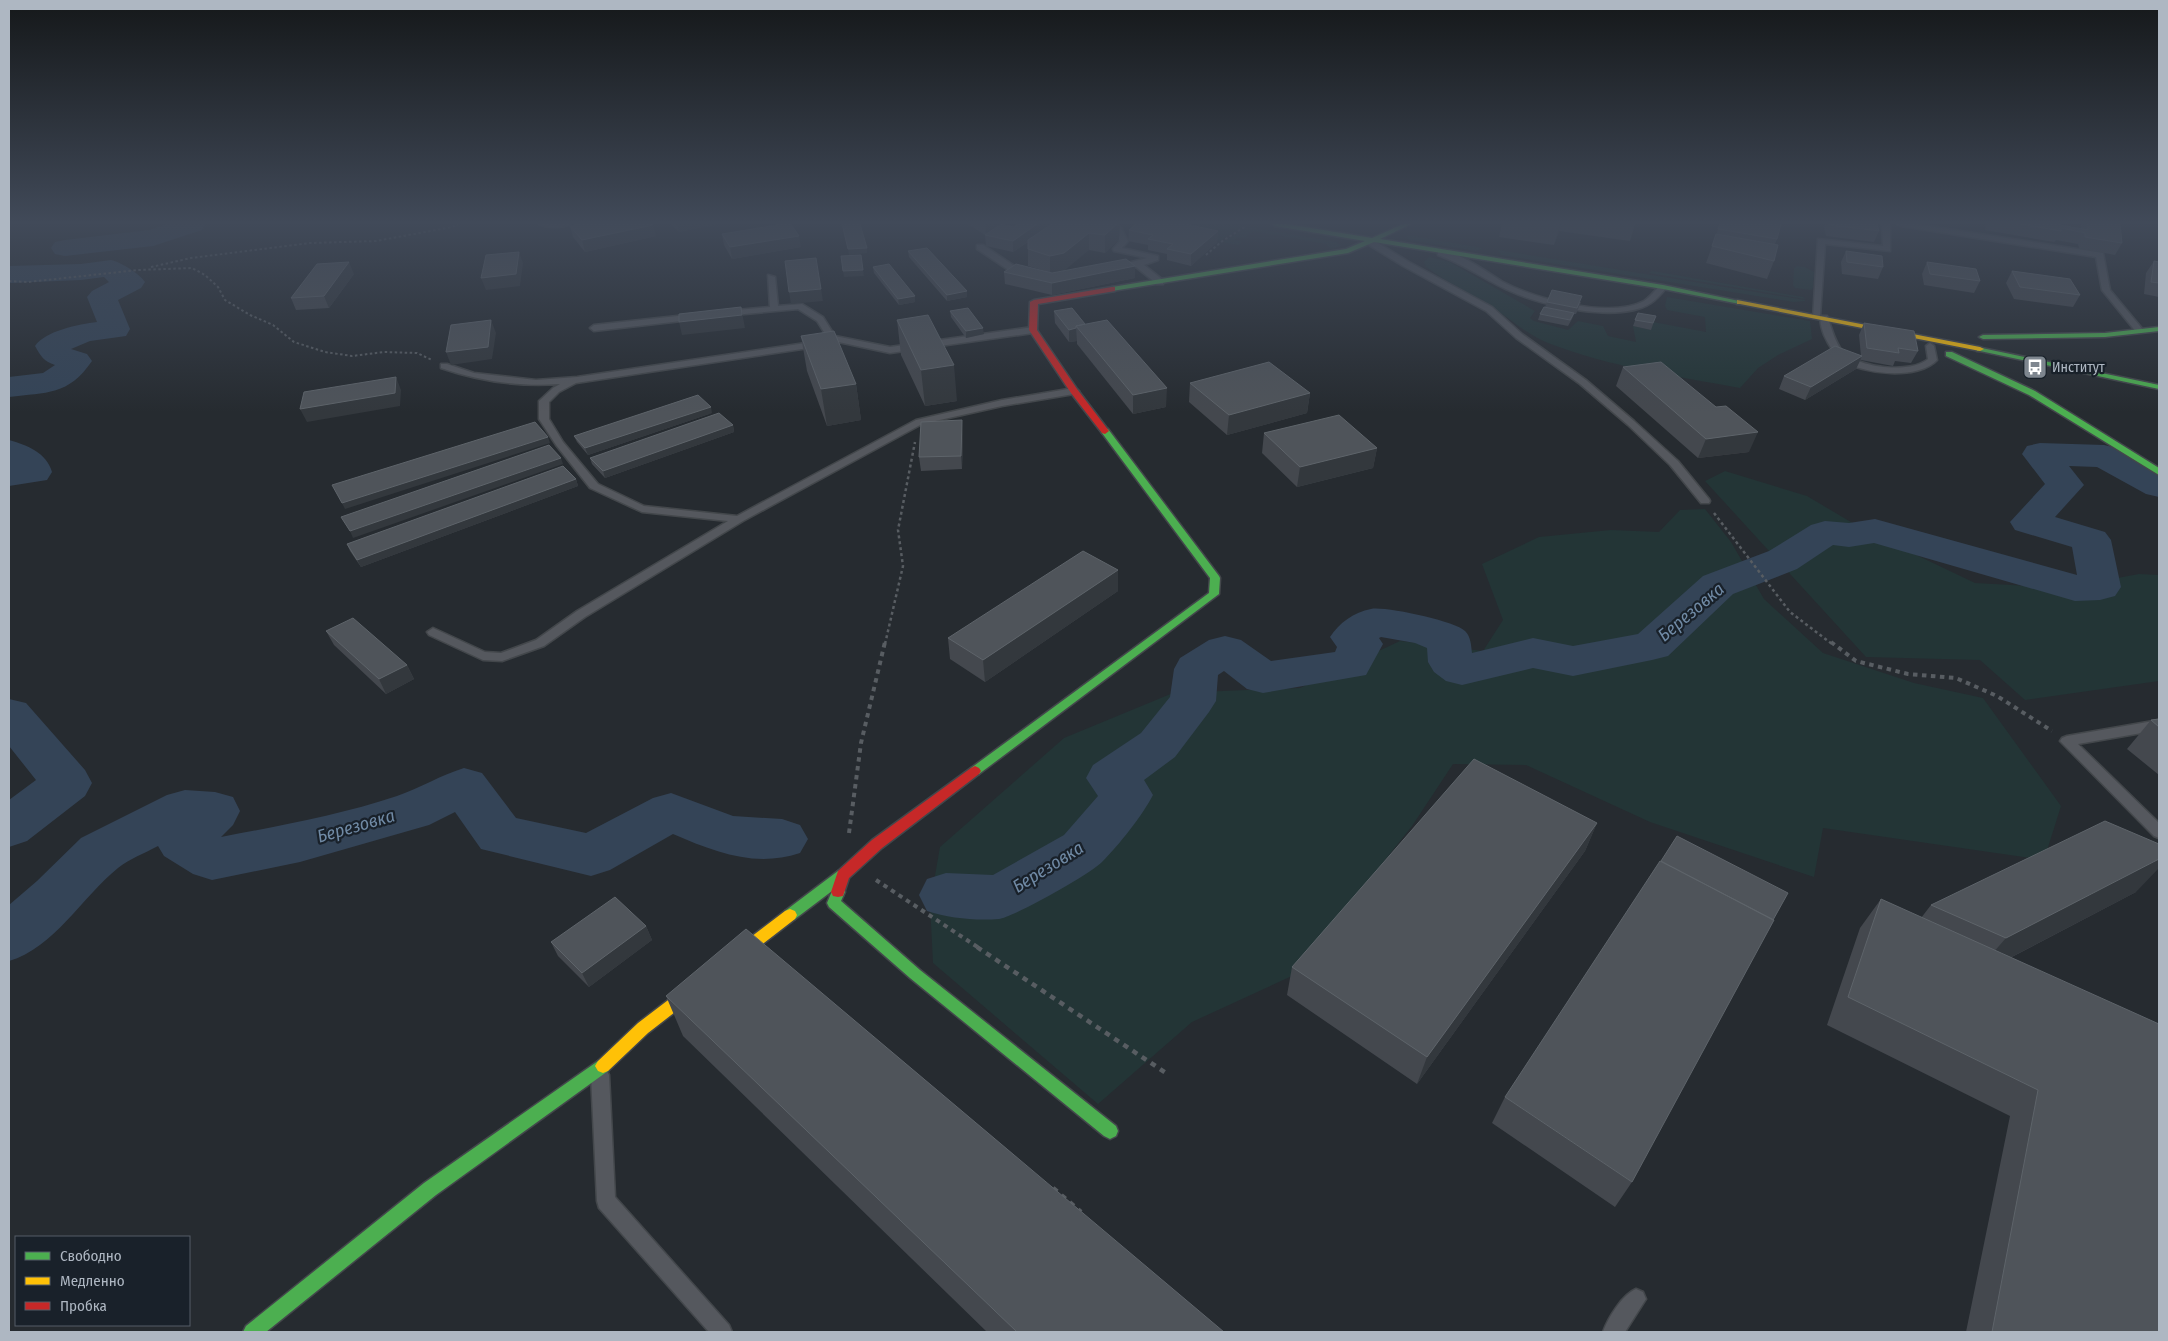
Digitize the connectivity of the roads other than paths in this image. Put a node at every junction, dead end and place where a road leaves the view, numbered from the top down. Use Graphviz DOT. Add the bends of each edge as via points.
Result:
graph roads {
  1 [pos="773,287"];
  2 [pos="1131,287"];
  3 [pos="1447,287"];
  4 [pos="1508,287"];
  5 [pos="1664,287"];
  6 [pos="1820,287"];
  7 [pos="2105,287"];
  8 [pos="774,309"];
  9 [pos="1820,317"];
  10 [pos="594,328"];
  11 [pos="2159,328"];
  12 [pos="1033,330"];
  13 [pos="2140,331"];
  14 [pos="1899,332"];
  15 [pos="842,341"];
  16 [pos="1930,346"];
  17 [pos="444,366"];
  18 [pos="573,381"];
  19 [pos="2159,387"];
  20 [pos="1074,391"];
  21 [pos="2159,472"];
  22 [pos="1705,501"];
  23 [pos="739,519"];
  24 [pos="433,632"];
  25 [pos="2159,725"];
  26 [pos="2159,832"];
  27 [pos="843,875"];
  28 [pos="599,1070"];
  29 [pos="1110,1130"];
  30 [pos="1636,1299"];
  31 [pos="252,1332"];
  32 [pos="722,1332"];
  33 [pos="1613,1332"];
  1 -- 8 [label="lane"];
  2 -- 12 [label="street" via="1034,302"];
  3 -- 22 [label="lane" via="1489,310 1583,382 1674,463"];
  4 -- 5 [label="lane" via="1523,294 1578,308 1629,308 1646,302"];
  5 -- 9 [label="street"];
  6 -- 9 [label="lane"];
  7 -- 13 [label="lane"];
  8 -- 10 [label="lane"];
  8 -- 15 [label="lane" via="800,306 820,319 832,338"];
  9 -- 14 [label="street"];
  9 -- 16 [label="lane" via="1846,359 1866,366 1894,369 1926,367 1933,360"];
  11 -- 13 [label="street"];
  12 -- 15 [label="lane" via="890,350"];
  12 -- 20 [label="street"];
  13 -- 14 [label="street" via="2055,337"];
  14 -- 16 [label="street"];
  14 -- 19 [label="street"];
  15 -- 18 [label="lane"];
  16 -- 21 [label="street" via="2032,393"];
  17 -- 18 [label="lane" via="473,376 536,383"];
  18 -- 23 [label="lane" via="544,401 544,420 558,443 594,486 642,509"];
  20 -- 23 [label="lane" via="919,422"];
  20 -- 27 [label="street" via="1215,578 1214,594 877,844"];
  23 -- 24 [label="lane" via="581,614 540,643 502,657 483,656"];
  25 -- 26 [label="lane" via="2067,741"];
  27 -- 28 [label="street" via="642,1028"];
  27 -- 29 [label="street" via="834,903 916,974"];
  28 -- 31 [label="street" via="430,1189"];
  28 -- 32 [label="lane" via="606,1201"];
  30 -- 33 [label="lane"];
}
